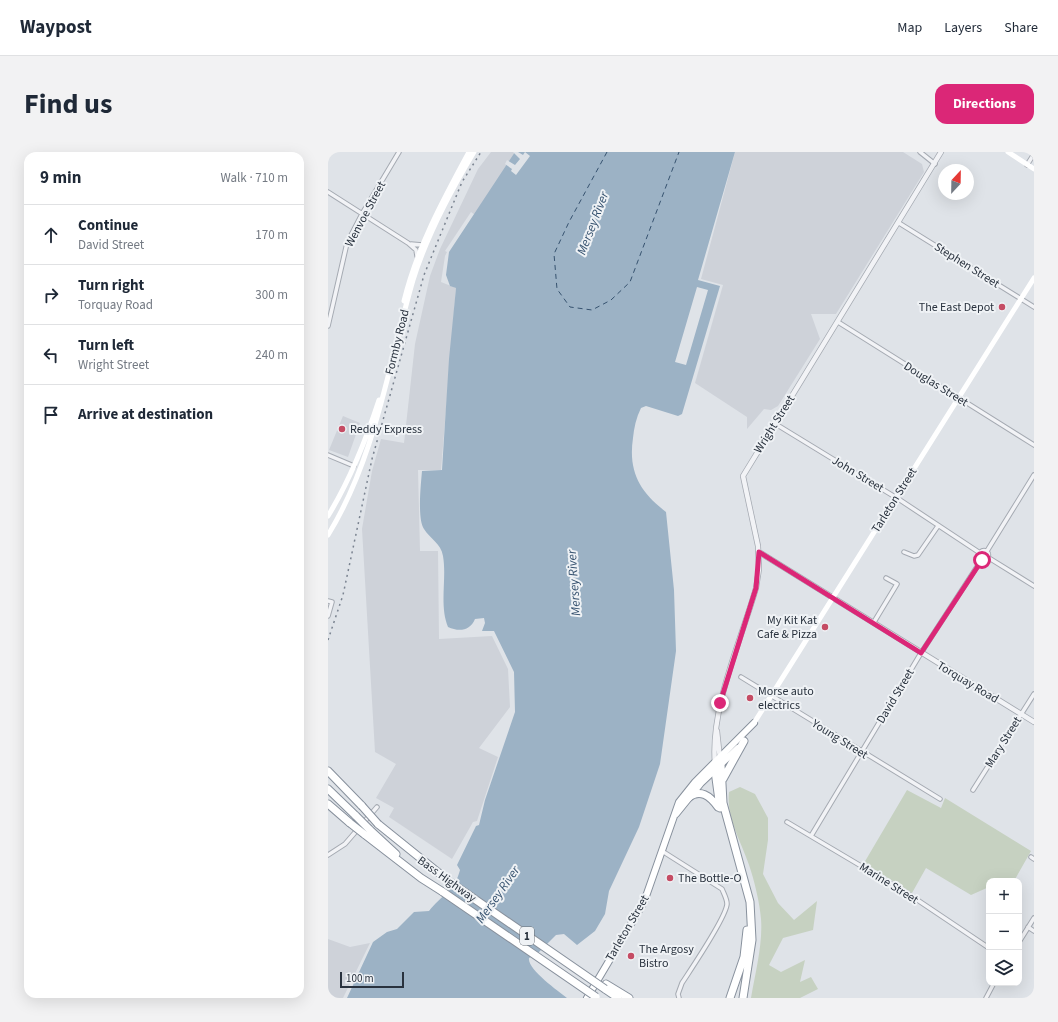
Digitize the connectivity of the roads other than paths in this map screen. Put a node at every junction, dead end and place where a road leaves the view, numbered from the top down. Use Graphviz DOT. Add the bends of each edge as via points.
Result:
graph roads {
  1 [pos="399,152"];
  2 [pos="469,152"];
  3 [pos="474,152"];
  4 [pos="920,152"];
  5 [pos="945,152"];
  6 [pos="1008,152"];
  7 [pos="941,154"];
  8 [pos="1034,154"];
  9 [pos="935,164"];
  10 [pos="1027,165"];
  11 [pos="1034,169"];
  12 [pos="328,192"];
  13 [pos="362,214"];
  14 [pos="899,223"];
  15 [pos="408,243"];
  16 [pos="422,244"];
  17 [pos="417,257"];
  18 [pos="1034,278"];
  19 [pos="1021,299"];
  20 [pos="1034,307"];
  21 [pos="838,322"];
  22 [pos="328,326"];
  23 [pos="959,399"];
  24 [pos="774,423"];
  25 [pos="1034,446"];
  26 [pos="328,455"];
  27 [pos="354,466"];
  28 [pos="359,473"];
  29 [pos="1034,475"];
  30 [pos="346,484"];
  31 [pos="896,498"];
  32 [pos="328,516"];
  33 [pos="938,526"];
  34 [pos="328,534"];
  35 [pos="987,551"];
  36 [pos="759,552"];
  37 [pos="904,552"];
  38 [pos="980,553"];
  39 [pos="988,558"];
  40 [pos="982,560"];
  41 [pos="886,578"];
  42 [pos="1034,586"];
  43 [pos="833,597"];
  44 [pos="328,601"];
  45 [pos="328,616"];
  46 [pos="874,622"];
  47 [pos="921,653"];
  48 [pos="741,678"];
  49 [pos="1034,694"];
  50 [pos="772,696"];
  51 [pos="1021,714"];
  52 [pos="1034,722"];
  53 [pos="754,723"];
  54 [pos="744,741"];
  55 [pos="861,752"];
  56 [pos="328,765"];
  57 [pos="718,765"];
  58 [pos="328,771"];
  59 [pos="722,782"];
  60 [pos="328,789"];
  61 [pos="973,790"];
  62 [pos="353,796"];
  63 [pos="688,798"];
  64 [pos="940,800"];
  65 [pos="328,804"];
  66 [pos="377,807"];
  67 [pos="722,814"];
  68 [pos="672,819"];
  69 [pos="787,822"];
  70 [pos="729,831"];
  71 [pos="367,832"];
  72 [pos="811,836"];
  73 [pos="662,851"];
  74 [pos="328,855"];
  75 [pos="740,866"];
  76 [pos="1034,918"];
  77 [pos="1028,927"];
  78 [pos="1034,930"];
  79 [pos="1022,937"];
  80 [pos="986,946"];
  81 [pos="992,986"];
  82 [pos="605,987"];
  83 [pos="587,998"];
  84 [pos="596,998"];
  85 [pos="618,998"];
  86 [pos="629,998"];
  87 [pos="679,998"];
  88 [pos="730,998"];
  89 [pos="743,998"];
  90 [pos="986,998"];
  1 -- 13 [label="street, Wenvoe Street"];
  2 -- 16 [label="main road, Formby Road"];
  3 -- 28 [label="main road, Formby Road" via="421,258"];
  4 -- 9 [label="street"];
  5 -- 7 [label="street, Wright Street"];
  6 -- 10 [label="main road"];
  7 -- 9 [label="street, Wright Street"];
  8 -- 10 [label="street"];
  9 -- 14 [label="street, Wright Street"];
  10 -- 11 [label="main road"];
  12 -- 13 [label="street"];
  13 -- 15 [label="street"];
  13 -- 22 [label="street, Wenvoe Street" via="347,243"];
  14 -- 19 [label="street, Stephen Street"];
  14 -- 21 [label="street, Wright Street"];
  15 -- 16 [label="street"];
  15 -- 17 [label="street" via="416,250"];
  16 -- 17 [label="main road, Formby Road"];
  17 -- 27 [label="main road, Formby Road" via="372,421"];
  18 -- 19 [label="main road, Tarleton Street"];
  19 -- 20 [label="street, Stephen Street"];
  19 -- 23 [label="main road, Tarleton Street"];
  21 -- 23 [label="street, Douglas Street"];
  21 -- 24 [label="street, Wright Street"];
  23 -- 25 [label="street, Douglas Street"];
  23 -- 31 [label="main road, Tarleton Street"];
  24 -- 31 [label="street, John Street"];
  24 -- 36 [label="street, Wright Street" via="743,476"];
  26 -- 27 [label="street"];
  27 -- 30 [label="main road, Formby Road"];
  28 -- 30 [label="main road" via="351,485"];
  28 -- 34 [label="main road, Formby Road" via="347,502"];
  29 -- 35 [label="street"];
  30 -- 32 [label="main road, Formby Road"];
  31 -- 33 [label="street, John Street"];
  31 -- 43 [label="main road, Tarleton Street"];
  33 -- 37 [label="street" via="918,555"];
  33 -- 38 [label="street, John Street"];
  35 -- 38 [label="street"];
  35 -- 39 [label="street"];
  36 -- 43 [label="street, Torquay Road"];
  36 -- 57 [label="street, Wright Street" via="756,588 720,703 717,722"];
  38 -- 40 [label="street"];
  39 -- 40 [label="street"];
  39 -- 42 [label="street"];
  40 -- 47 [label="street, David Street"];
  41 -- 46 [label="street" via="897,584"];
  43 -- 46 [label="street, Torquay Road"];
  43 -- 50 [label="main road, Tarleton Street"];
  44 -- 45 [label="street" via="332,602"];
  46 -- 47 [label="street, Torquay Road"];
  47 -- 51 [label="street, Torquay Road"];
  47 -- 55 [label="street, David Street"];
  48 -- 50 [label="street, Young Street"];
  49 -- 51 [label="street, Mary Street"];
  50 -- 53 [label="main road, Tarleton Street"];
  50 -- 55 [label="street, Young Street"];
  51 -- 52 [label="street, Torquay Road"];
  51 -- 61 [label="street, Mary Street"];
  53 -- 54 [label="highway, Tarleton Street"];
  53 -- 57 [label="highway, Tarleton Street"];
  54 -- 57 [label="highway, Tarleton Street"];
  54 -- 59 [label="highway"];
  55 -- 64 [label="street, Young Street"];
  55 -- 72 [label="street, David Street"];
  56 -- 62 [label="highway"];
  57 -- 59 [label="highway"];
  57 -- 63 [label="highway, Tarleton Street"];
  57 -- 67 [label="highway" via="717,798"];
  57 -- 68 [label="highway, Tarleton Street" via="683,796"];
  58 -- 62 [label="highway, Bass Highway / 1"];
  59 -- 70 [label="highway"];
  60 -- 71 [label="highway, bridge" via="356,816"];
  62 -- 82 [label="highway, Bass Highway / 1, bridge" via="378,824 450,882"];
  63 -- 67 [label="highway" via="695,794 705,795 715,803"];
  63 -- 68 [label="highway, Tarleton Street"];
  65 -- 71 [label="highway, bridge" via="350,823"];
  66 -- 74 [label="street" via="345,844"];
  67 -- 70 [label="highway"];
  68 -- 73 [label="highway, Tarleton Street"];
  69 -- 72 [label="street, Marine Street"];
  70 -- 75 [label="highway"];
  71 -- 84 [label="highway, Bass Highway / 1, bridge" via="421,878"];
  72 -- 80 [label="street, Marine Street" via="910,895"];
  73 -- 83 [label="highway, Tarleton Street" via="644,902"];
  73 -- 87 [label="street" via="722,889 727,905 682,983"];
  75 -- 88 [label="highway" via="748,920 747,938 740,973"];
  75 -- 89 [label="highway" via="750,902 752,940"];
  76 -- 77 [label="street"];
  77 -- 78 [label="street"];
  77 -- 79 [label="street"];
  81 -- 90 [label="street"];
  82 -- 85 [label="highway"];
  82 -- 86 [label="highway"];
}
